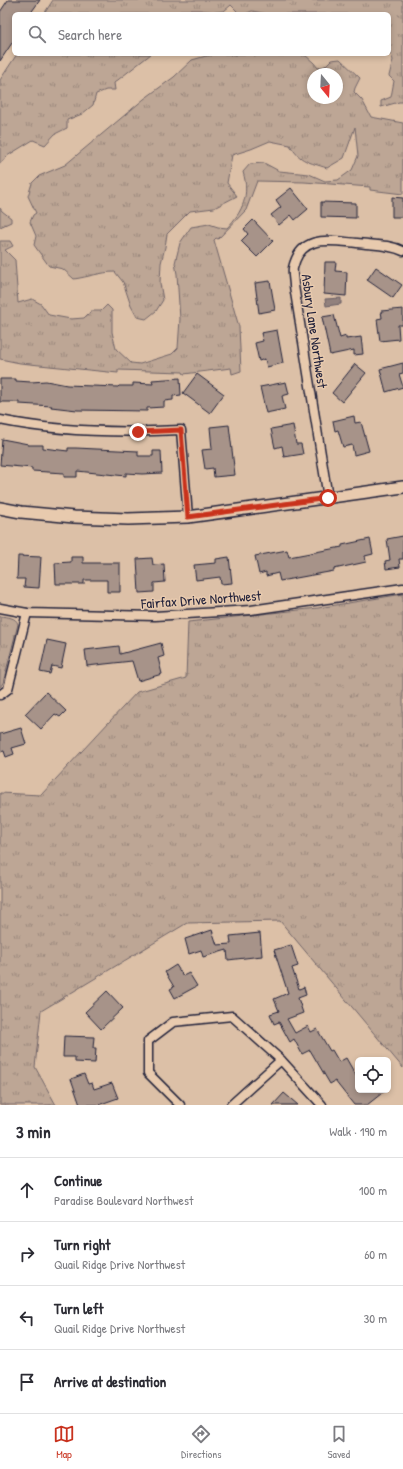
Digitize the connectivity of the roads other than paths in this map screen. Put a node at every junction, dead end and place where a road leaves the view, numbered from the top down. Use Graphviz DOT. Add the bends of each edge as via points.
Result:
graph roads {
  1 [pos="403,250"];
  2 [pos="0,420"];
  3 [pos="403,487"];
  4 [pos="328,498"];
  5 [pos="0,508"];
  6 [pos="188,517"];
  7 [pos="403,588"];
  8 [pos="0,608"];
  9 [pos="27,613"];
  10 [pos="0,695"];
  11 [pos="281,1060"];
  12 [pos="180,1105"];
  13 [pos="230,1105"];
  14 [pos="322,1105"];
  1 -- 4 [label="street, Asbury Lane Northwest" via="387,246 321,240 309,244 299,253 293,269"];
  2 -- 6 [label="street" via="68,428 138,432 181,430"];
  3 -- 4 [label="street"];
  4 -- 6 [label="street"];
  5 -- 6 [label="street" via="74,517"];
  7 -- 9 [label="street, Fairfax Drive Northwest" via="251,610 155,616"];
  8 -- 9 [label="street, Fairfax Drive Northwest"];
  9 -- 10 [label="street" via="8,689"];
  11 -- 12 [label="street" via="232,1016 172,1022 148,1041 148,1073"];
  11 -- 13 [label="street"];
  11 -- 14 [label="street"];
}
